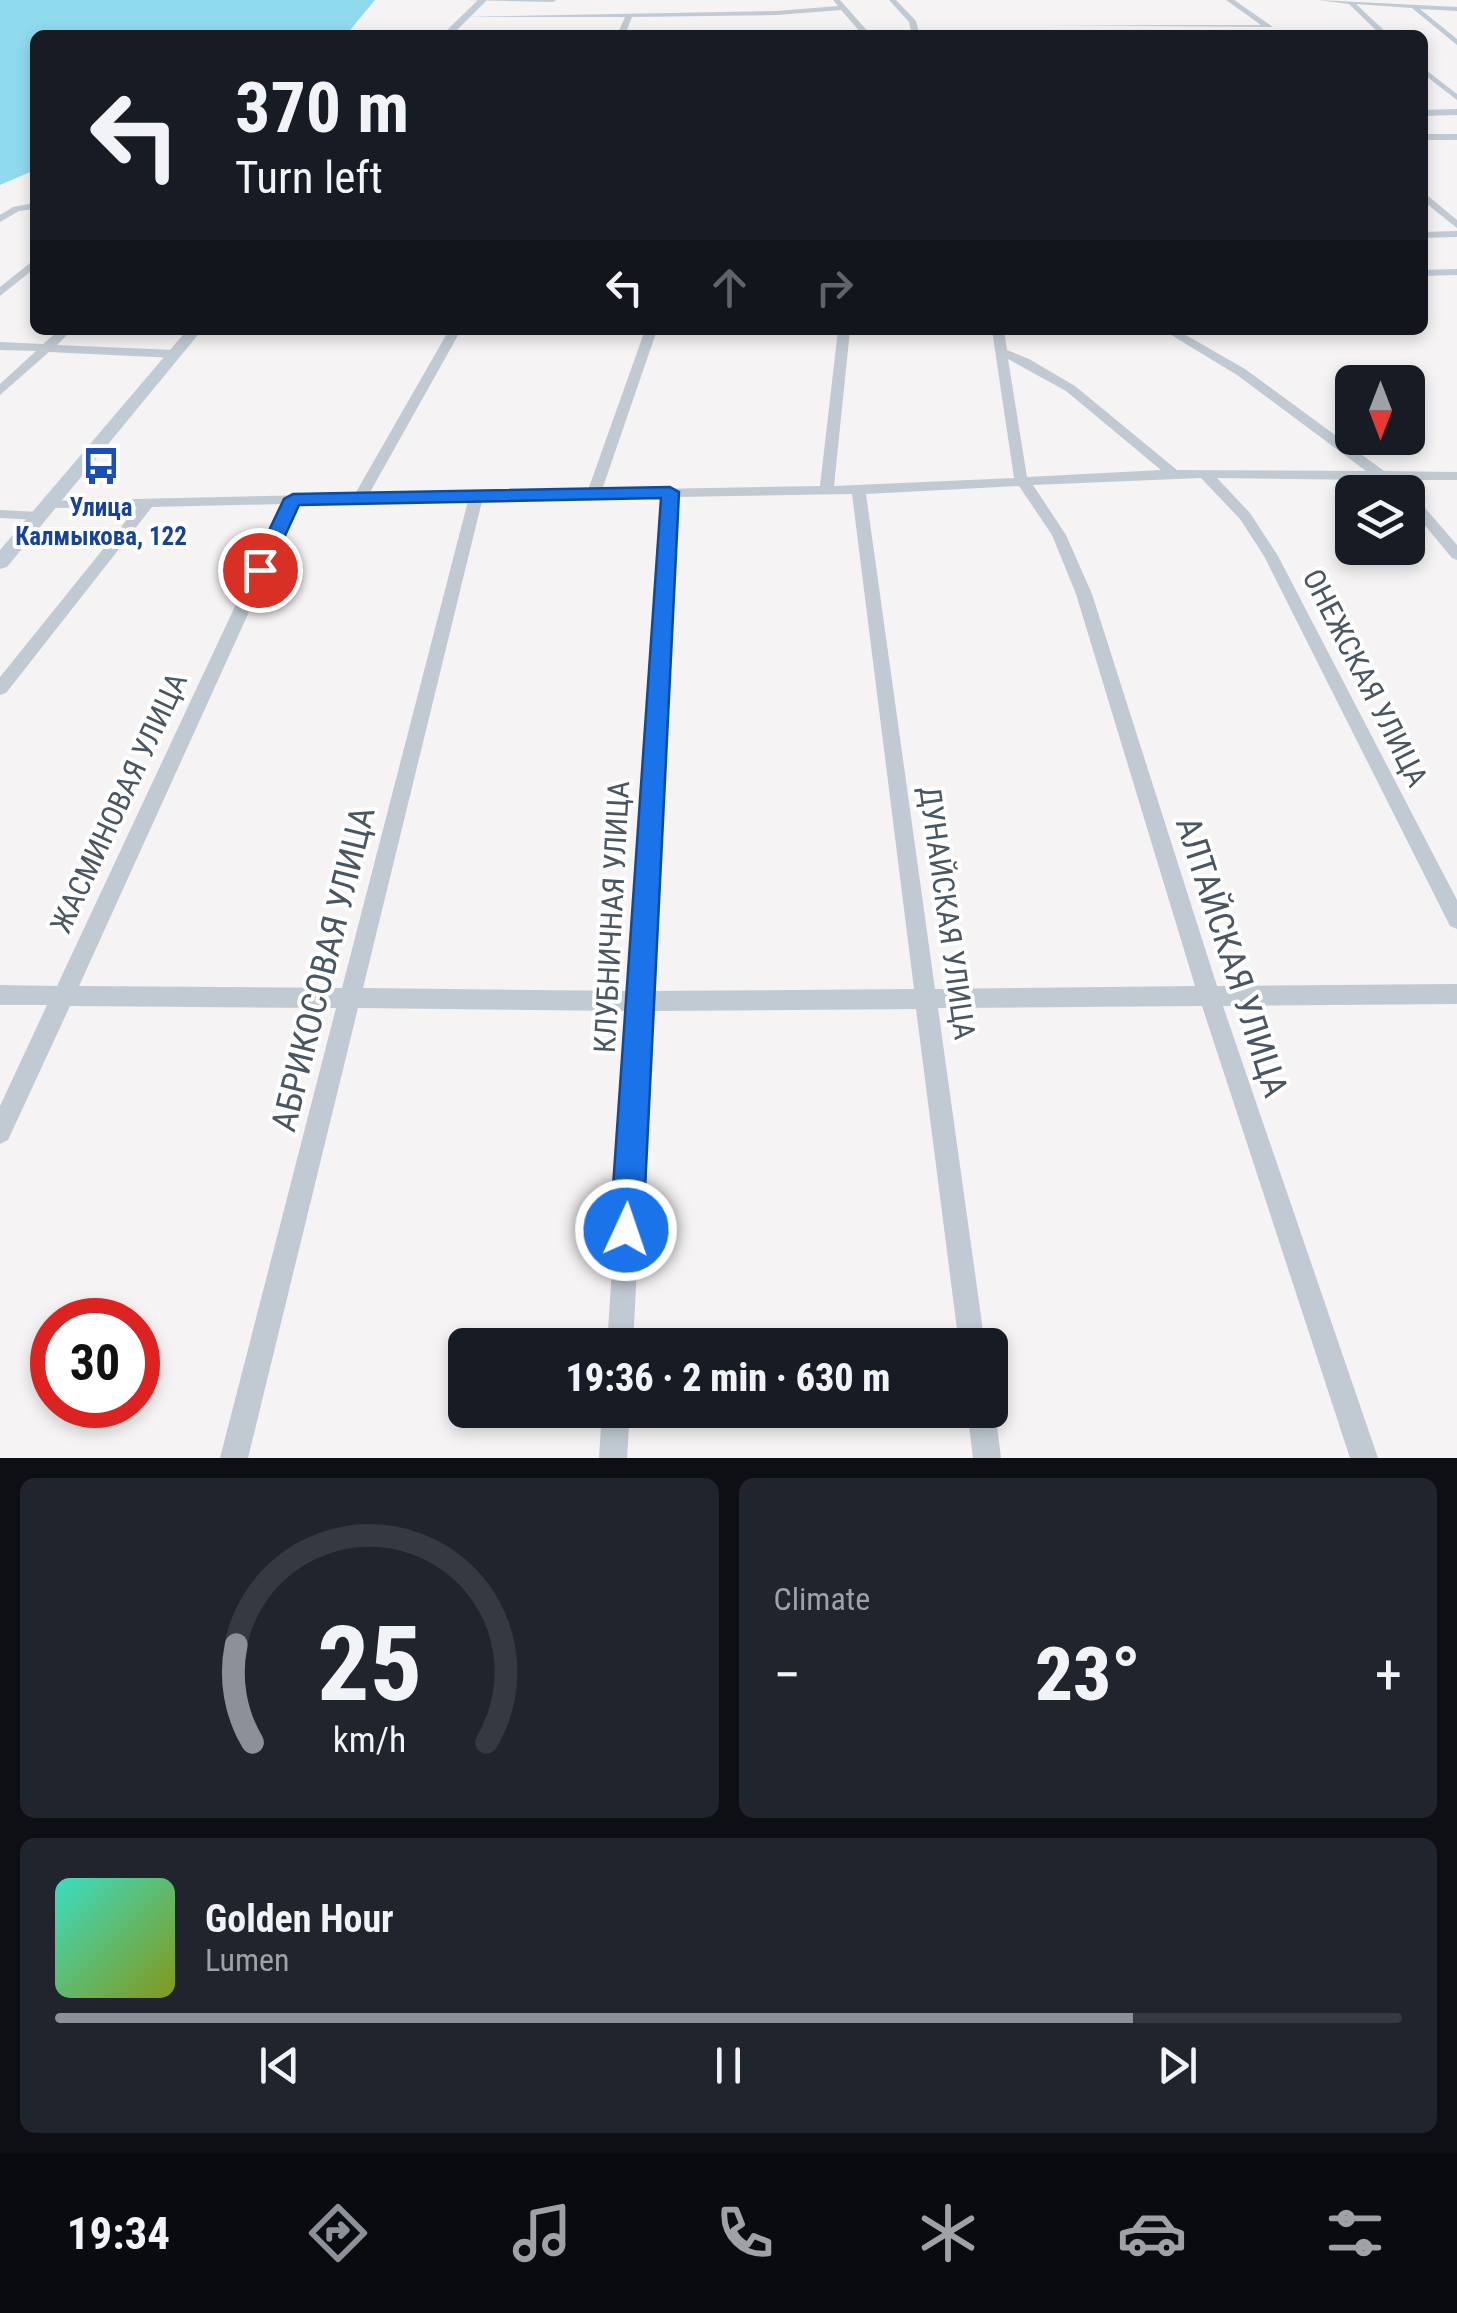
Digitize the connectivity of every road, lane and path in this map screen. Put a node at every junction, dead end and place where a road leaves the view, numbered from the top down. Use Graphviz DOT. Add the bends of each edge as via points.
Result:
graph roads {
  1 [pos="532,0"];
  2 [pos="553,0"];
  3 [pos="836,0"];
  4 [pos="892,0"];
  5 [pos="1229,0"];
  6 [pos="1320,0"];
  7 [pos="1438,0"];
  8 [pos="478,1"];
  9 [pos="1352,4"];
  10 [pos="843,8"];
  11 [pos="1416,8"];
  12 [pos="1457,8"];
  13 [pos="629,16"];
  14 [pos="464,18"];
  15 [pos="562,18"];
  16 [pos="1051,24"];
  17 [pos="1269,27"];
  18 [pos="453,30"];
  19 [pos="557,30"];
  20 [pos="623,30"];
  21 [pos="863,30"];
  22 [pos="914,30"];
  23 [pos="1272,30"];
  24 [pos="1380,30"];
  25 [pos="1457,43"];
  26 [pos="1428,75"];
  27 [pos="1457,98"];
  28 [pos="1457,112"];
  29 [pos="1428,113"];
  30 [pos="1428,136"];
  31 [pos="1457,137"];
  32 [pos="1428,199"];
  33 [pos="30,207"];
  34 [pos="0,220"];
  35 [pos="1457,226"];
  36 [pos="1428,234"];
  37 [pos="1457,234"];
  38 [pos="30,266"];
  39 [pos="1457,272"];
  40 [pos="1428,273"];
  41 [pos="0,293"];
  42 [pos="61,335"];
  43 [pos="191,335"];
  44 [pos="452,335"];
  45 [pos="649,335"];
  46 [pos="843,335"];
  47 [pos="999,335"];
  48 [pos="1185,335"];
  49 [pos="0,346"];
  50 [pos="49,348"];
  51 [pos="1001,352"];
  52 [pos="174,354"];
  53 [pos="0,391"];
  54 [pos="1173,474"];
  55 [pos="1205,474"];
  56 [pos="1335,475"];
  57 [pos="1384,475"];
  58 [pos="1425,476"];
  59 [pos="1457,476"];
  60 [pos="1026,484"];
  61 [pos="827,490"];
  62 [pos="858,490"];
  63 [pos="670,492"];
  64 [pos="594,494"];
  65 [pos="476,496"];
  66 [pos="360,498"];
  67 [pos="293,499"];
  68 [pos="148,502"];
  69 [pos="45,510"];
  70 [pos="0,514"];
  71 [pos="1425,516"];
  72 [pos="1431,522"];
  73 [pos="1457,533"];
  74 [pos="1457,555"];
  75 [pos="0,563"];
  76 [pos="0,689"];
  77 [pos="1457,920"];
  78 [pos="1457,994"];
  79 [pos="0,996"];
  80 [pos="63,996"];
  81 [pos="1209,996"];
  82 [pos="350,998"];
  83 [pos="926,998"];
  84 [pos="640,1001"];
  85 [pos="0,1132"];
  86 [pos="621,1328"];
  87 [pos="970,1328"];
  88 [pos="615,1428"];
  89 [pos="983,1428"];
  90 [pos="234,1458"];
  91 [pos="613,1458"];
  92 [pos="987,1458"];
  93 [pos="1364,1458"];
  1 -- 2 [label="street"];
  1 -- 8 [label="street"];
  3 -- 10 [label="street"];
  4 -- 22 [label="street"];
  5 -- 17 [label="street"];
  6 -- 9 [label="street"];
  7 -- 12 [label="street"];
  8 -- 14 [label="main road"];
  9 -- 11 [label="street"];
  9 -- 24 [label="street"];
  10 -- 13 [label="street"];
  10 -- 21 [label="street"];
  11 -- 12 [label="street"];
  11 -- 25 [label="street"];
  13 -- 15 [label="street"];
  13 -- 20 [label="street"];
  14 -- 15 [label="street"];
  14 -- 18 [label="main road"];
  15 -- 19 [label="street"];
  16 -- 17 [label="street"];
  17 -- 23 [label="street"];
  26 -- 27 [label="street"];
  28 -- 29 [label="street"];
  30 -- 31 [label="street"];
  32 -- 35 [label="street"];
  33 -- 34 [label="street"];
  36 -- 37 [label="street"];
  38 -- 41 [label="street"];
  39 -- 40 [label="street"];
  42 -- 50 [label="street"];
  43 -- 52 [label="main road"];
  44 -- 66 [label="street"];
  45 -- 64 [label="street"];
  46 -- 61 [label="street"];
  47 -- 51 [label="street, АЛТАЙСКАЯ УЛИЦА"];
  48 -- 57 [label="street"];
  49 -- 50 [label="street"];
  50 -- 52 [label="street"];
  50 -- 53 [label="street"];
  51 -- 54 [label="street" via="1041,370 1118,423"];
  51 -- 60 [label="street, АЛТАЙСКАЯ УЛИЦА" via="1018,474"];
  52 -- 69 [label="main road"];
  54 -- 55 [label="street"];
  54 -- 60 [label="street"];
  55 -- 56 [label="street"];
  55 -- 77 [label="street, ОНЕЖСКАЯ УЛИЦА" via="1272,556"];
  58 -- 59 [label="street"];
  60 -- 62 [label="street"];
  60 -- 81 [label="street, АЛТАЙСКАЯ УЛИЦА" via="1059,535 1084,594"];
  61 -- 62 [label="street"];
  61 -- 63 [label="street"];
  62 -- 83 [label="street, ДУНАЙСКАЯ УЛИЦА"];
  63 -- 64 [label="street"];
  63 -- 84 [label="street, КЛУБНИЧНАЯ УЛИЦА"];
  64 -- 65 [label="street"];
  65 -- 66 [label="street"];
  65 -- 82 [label="street, АБРИКОСОВАЯ УЛИЦА"];
  66 -- 67 [label="street"];
  67 -- 68 [label="street"];
  67 -- 80 [label="street, ЖАСМИНОВАЯ УЛИЦА"];
  68 -- 69 [label="street"];
  68 -- 76 [label="street"];
  69 -- 70 [label="street"];
  69 -- 75 [label="main road"];
  71 -- 72 [label="street"];
  72 -- 73 [label="street"];
  72 -- 74 [label="street"];
  78 -- 81 [label="street"];
  79 -- 80 [label="street"];
  80 -- 82 [label="street"];
  80 -- 85 [label="street, ЖАСМИНОВАЯ УЛИЦА"];
  81 -- 83 [label="street"];
  81 -- 93 [label="street, АЛТАЙСКАЯ УЛИЦА"];
  82 -- 84 [label="street"];
  82 -- 90 [label="street, АБРИКОСОВАЯ УЛИЦА"];
  83 -- 84 [label="street"];
  83 -- 87 [label="street, ДУНАЙСКАЯ УЛИЦА"];
  84 -- 86 [label="street, КЛУБНИЧНАЯ УЛИЦА"];
  88 -- 91 [label="street"];
  89 -- 92 [label="street"];
}
